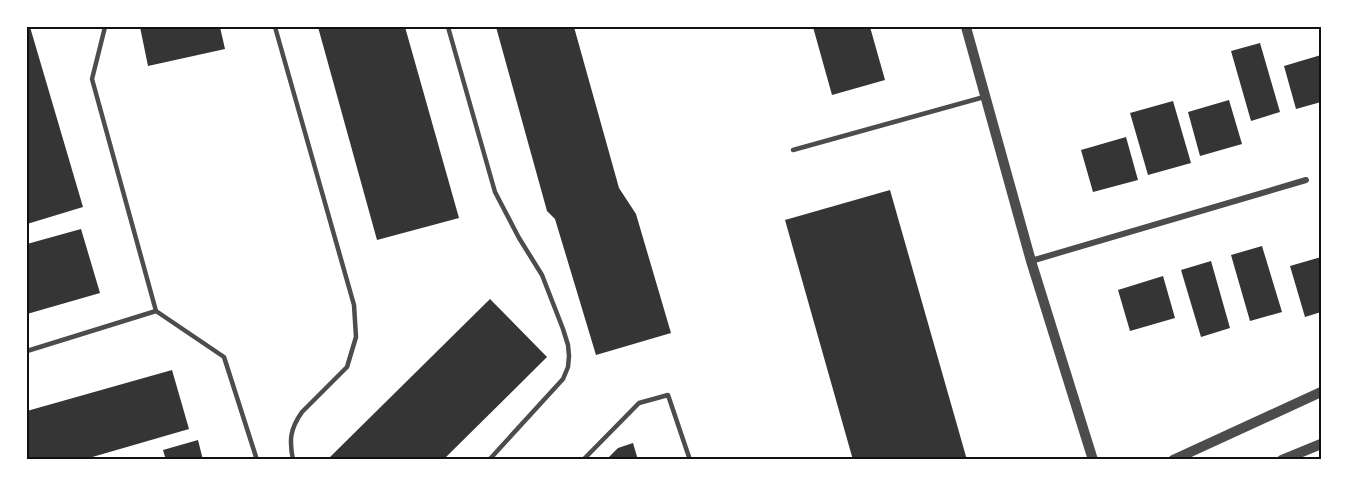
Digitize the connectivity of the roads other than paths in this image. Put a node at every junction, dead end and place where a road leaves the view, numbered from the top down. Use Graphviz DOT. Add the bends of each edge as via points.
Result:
graph roads {
  1 [pos="105,27"];
  2 [pos="275,27"];
  3 [pos="448,27"];
  4 [pos="966,27"];
  5 [pos="986,96"];
  6 [pos="793,150"];
  7 [pos="1306,180"];
  8 [pos="1031,261"];
  9 [pos="156,311"];
  10 [pos="27,351"];
  11 [pos="1321,392"];
  12 [pos="1321,444"];
  13 [pos="256,460"];
  14 [pos="293,460"];
  15 [pos="489,460"];
  16 [pos="583,460"];
  17 [pos="690,460"];
  18 [pos="1093,460"];
  19 [pos="1173,460"];
  20 [pos="1282,460"];
  1 -- 9 [label="lane" via="92,79"];
  2 -- 14 [label="lane" via="354,305 356,337 347,367 297,419 290,443"];
  3 -- 15 [label="lane" via="495,192 542,275 568,345 568,367 563,379"];
  4 -- 5 [label="street"];
  5 -- 6 [label="lane"];
  5 -- 8 [label="street"];
  7 -- 8 [label="street"];
  8 -- 18 [label="street"];
  9 -- 10 [label="lane"];
  9 -- 13 [label="lane" via="224,357"];
  11 -- 19 [label="street"];
  12 -- 20 [label="street"];
  16 -- 17 [label="lane" via="639,403 668,395"];
}
